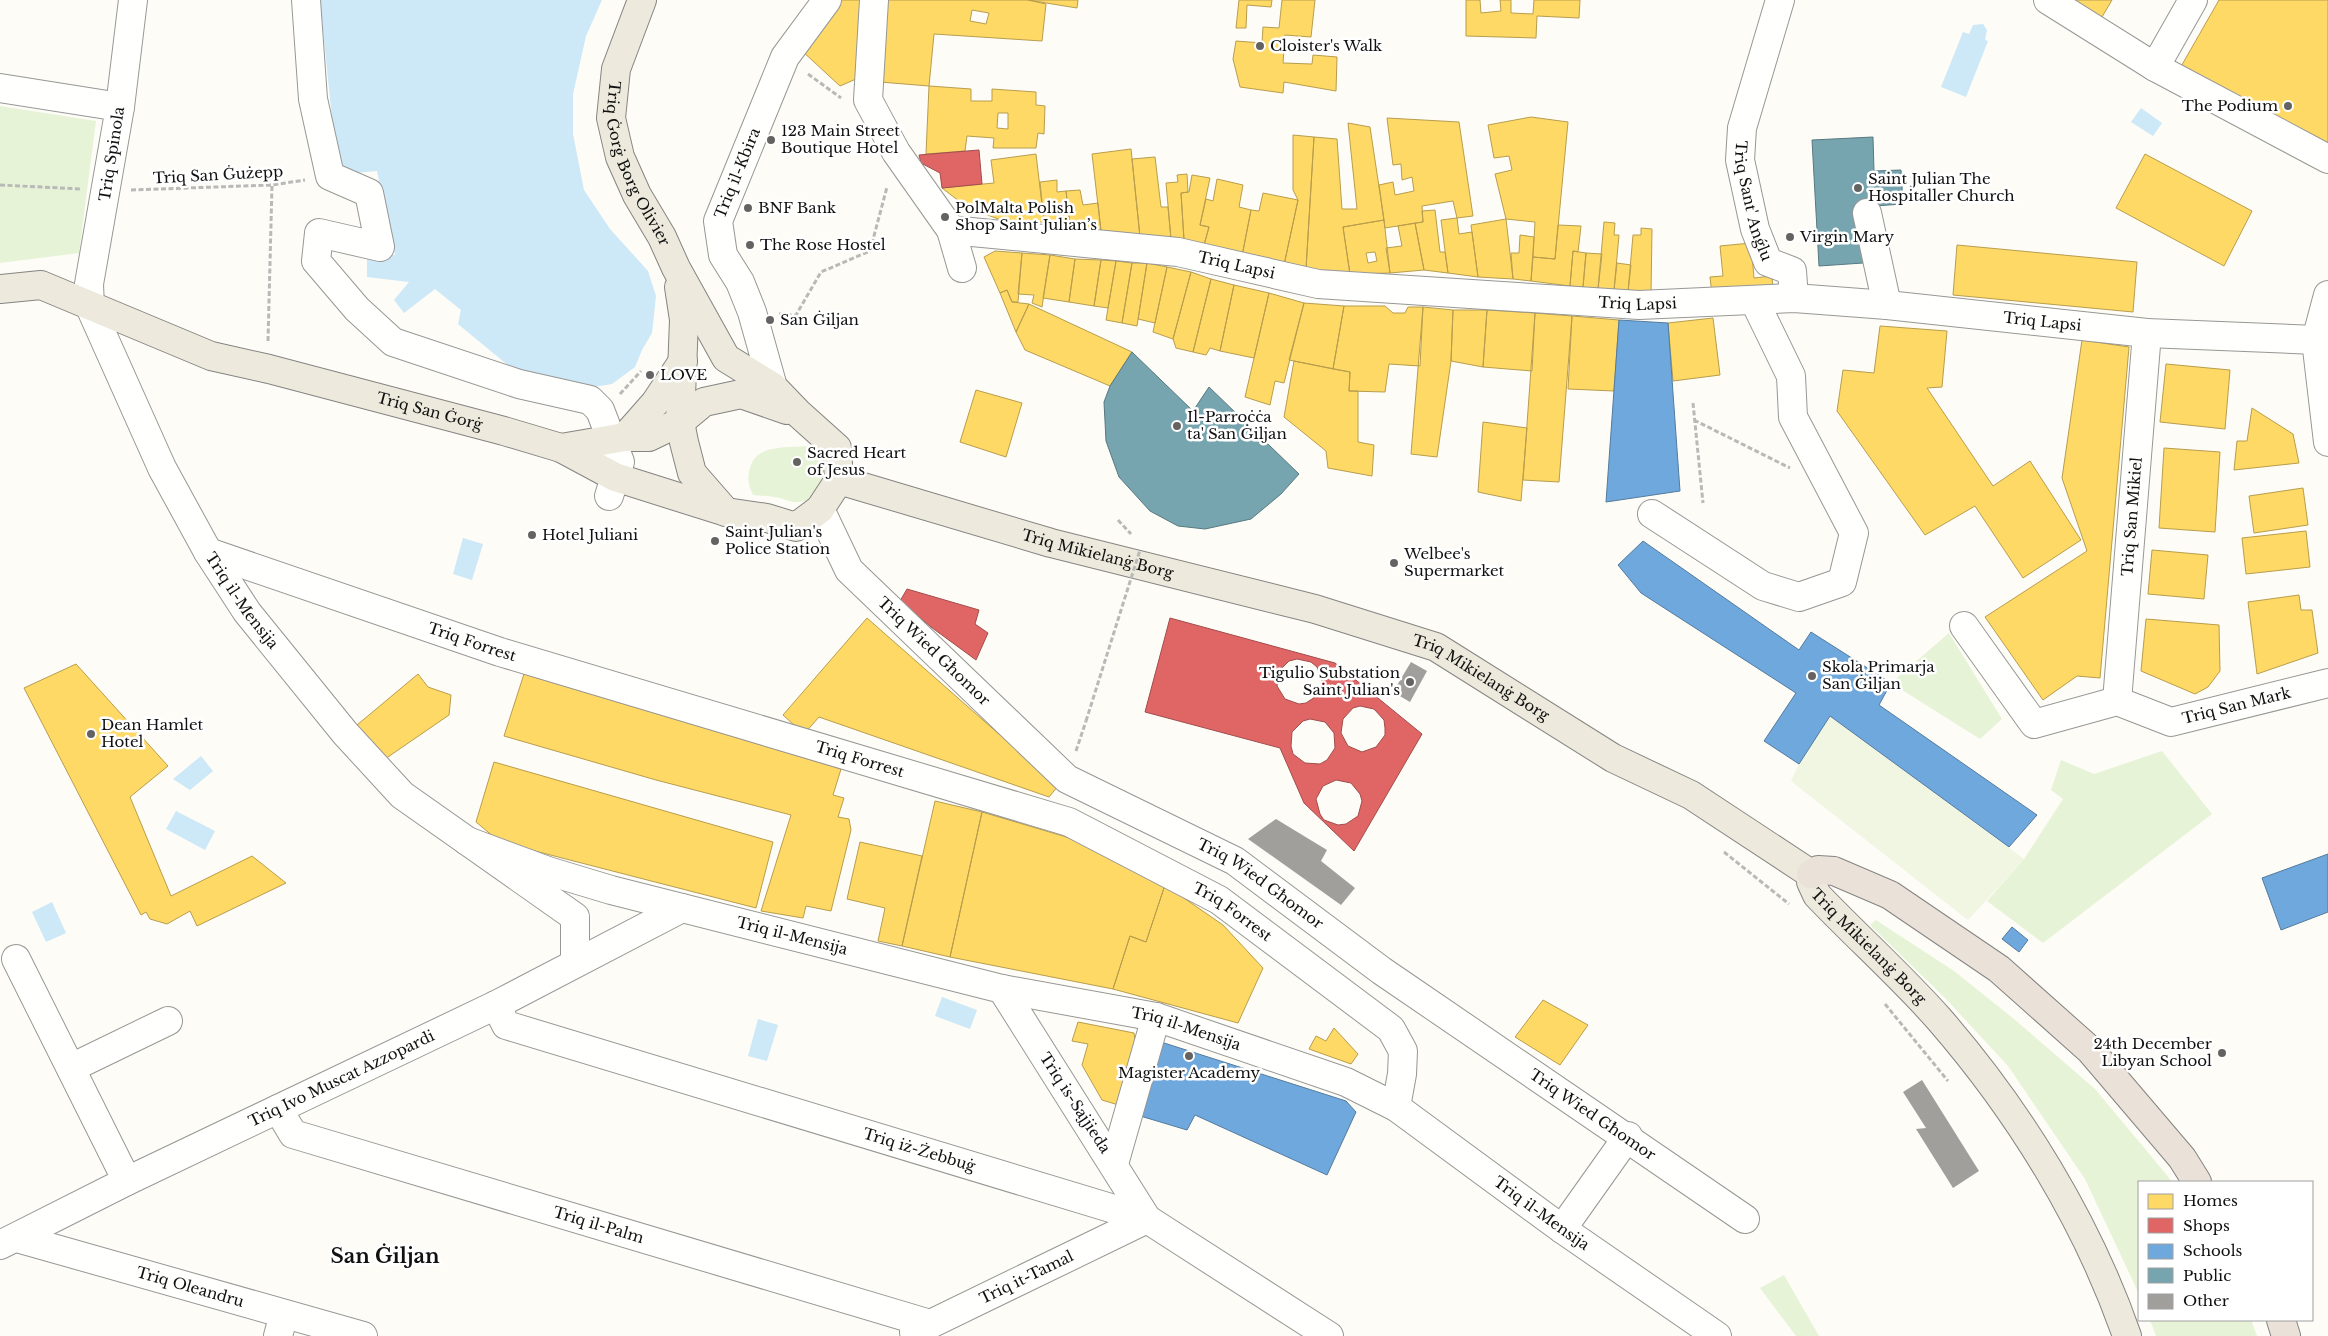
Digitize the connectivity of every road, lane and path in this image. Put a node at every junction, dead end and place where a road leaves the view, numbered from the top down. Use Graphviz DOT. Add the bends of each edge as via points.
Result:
graph roads {
  1 [pos="133,0"];
  2 [pos="306,0"];
  3 [pos="642,0"];
  4 [pos="827,0"];
  5 [pos="874,0"];
  6 [pos="1780,0"];
  7 [pos="2048,0"];
  8 [pos="2194,0"];
  9 [pos="785,57"];
  10 [pos="2155,67"];
  11 [pos="0,88"];
  12 [pos="868,100"];
  13 [pos="120,107"];
  14 [pos="896,152"];
  15 [pos="2328,159"];
  16 [pos="330,176"];
  17 [pos="0,185"];
  18 [pos="272,186"];
  19 [pos="106,190"];
  20 [pos="1867,213"];
  21 [pos="951,230"];
  22 [pos="676,268"];
  23 [pos="962,268"];
  24 [pos="0,289"];
  25 [pos="2328,296"];
  26 [pos="1794,298"];
  27 [pos="1754,300"];
  28 [pos="1887,305"];
  29 [pos="90,307"];
  30 [pos="796,315"];
  31 [pos="2147,333"];
  32 [pos="2322,340"];
  33 [pos="684,360"];
  34 [pos="269,369"];
  35 [pos="772,387"];
  36 [pos="1693,403"];
  37 [pos="798,413"];
  38 [pos="1694,420"];
  39 [pos="680,422"];
  40 [pos="618,438"];
  41 [pos="2328,442"];
  42 [pos="561,448"];
  43 [pos="1797,472"];
  44 [pos="839,480"];
  45 [pos="612,487"];
  46 [pos="1703,503"];
  47 [pos="820,509"];
  48 [pos="726,512"];
  49 [pos="1652,514"];
  50 [pos="1140,550"];
  51 [pos="208,552"];
  52 [pos="1964,626"];
  53 [pos="2328,683"];
  54 [pos="2117,701"];
  55 [pos="1086,721"];
  56 [pos="1067,778"];
  57 [pos="1069,822"];
  58 [pos="467,841"];
  59 [pos="1717,846"];
  60 [pos="1811,874"];
  61 [pos="586,882"];
  62 [pos="1790,904"];
  63 [pos="682,908"];
  64 [pos="575,917"];
  65 [pos="16,959"];
  66 [pos="576,963"];
  67 [pos="1002,989"];
  68 [pos="1879,997"];
  69 [pos="496,1004"];
  70 [pos="1156,1017"];
  71 [pos="168,1021"];
  72 [pos="71,1068"];
  73 [pos="1948,1081"];
  74 [pos="1396,1107"];
  75 [pos="278,1110"];
  76 [pos="1628,1136"];
  77 [pos="1114,1164"];
  78 [pos="127,1181"];
  79 [pos="2196,1181"];
  80 [pos="1147,1219"];
  81 [pos="1745,1219"];
  82 [pos="1562,1229"];
  83 [pos="8,1242"];
  84 [pos="2281,1321"];
  85 [pos="281,1325"];
  86 [pos="918,1330"];
  87 [pos="363,1336"];
  88 [pos="1329,1336"];
  89 [pos="1716,1336"];
  90 [pos="2127,1336"];
  91 [pos="2286,1336"];
  1 -- 13 [label="street, Triq Spinola"];
  2 -- 16 [label="street" via="313,99"];
  3 -- 22 [label="main road, Triq Ġorġ Borg Olivier" via="616,69 611,118 620,157"];
  4 -- 9 [label="street, Triq il-Kbira"];
  5 -- 12 [label="street"];
  6 -- 26 [label="street, Triq Sant' Anǵlu" via="1742,128 1740,160 1755,229 1768,262 1792,271"];
  7 -- 10 [label="street"];
  8 -- 10 [label="street"];
  9 -- 12 [label="path" via="844,100"];
  9 -- 35 [label="street, Triq il-Kbira" via="718,220 723,255 740,282 752,312"];
  10 -- 15 [label="street"];
  11 -- 13 [label="street"];
  12 -- 14 [label="street"];
  13 -- 19 [label="street, Triq Spinola"];
  14 -- 21 [label="street"];
  14 -- 30 [label="path" via="870,251 821,272"];
  16 -- 18 [label="path, Triq San Ġużepp"];
  16 -- 40 [label="street" via="369,193 380,247 319,233 316,261 373,324 393,342 518,384 590,400"];
  17 -- 19 [label="path, Triq San Ġużepp"];
  18 -- 19 [label="path, Triq San Ġużepp"];
  18 -- 34 [label="path"];
  19 -- 29 [label="street, Triq Spinola" via="89,284"];
  20 -- 28 [label="street"];
  21 -- 23 [label="street"];
  21 -- 27 [label="street, Triq Lapsi" via="1178,252 1318,284 1639,305"];
  22 -- 33 [label="main road" via="684,320"];
  22 -- 35 [label="main road" via="726,358"];
  24 -- 29 [label="main road, Triq San Ġorġ" via="41,285"];
  25 -- 32 [label="street"];
  26 -- 27 [label="street, Triq Lapsi"];
  26 -- 28 [label="street, Triq Lapsi"];
  27 -- 49 [label="street" via="1791,376 1793,418 1854,533 1842,582 1799,597 1763,586"];
  28 -- 31 [label="street, Triq Lapsi"];
  29 -- 34 [label="main road, Triq San Ġorġ" via="211,356"];
  29 -- 51 [label="street, Triq il-Mensija" via="162,468"];
  31 -- 32 [label="street, Triq Lapsi"];
  31 -- 54 [label="street, Triq San Mikiel"];
  32 -- 41 [label="street"];
  33 -- 39 [label="main road"];
  33 -- 40 [label="main road" via="655,403"];
  34 -- 42 [label="main road, Triq San Ġorġ"];
  35 -- 37 [label="main road"];
  36 -- 38 [label="path"];
  37 -- 39 [label="main road" via="741,394 704,402"];
  37 -- 44 [label="main road" via="837,448"];
  38 -- 43 [label="path"];
  38 -- 46 [label="path"];
  39 -- 40 [label="main road" via="649,437"];
  39 -- 48 [label="main road" via="692,473"];
  40 -- 42 [label="main road"];
  40 -- 45 [label="street" via="620,462"];
  42 -- 45 [label="main road, Triq San Ġorġ"];
  44 -- 47 [label="main road, Triq San Ġorġ"];
  44 -- 60 [label="main road, Triq Mikielanġ Borg" via="1051,543 1314,609 1436,647 1613,758 1691,795"];
  45 -- 48 [label="main road, Triq San Ġorġ"];
  47 -- 48 [label="main road, Triq San Ġorġ" via="796,527 767,518"];
  47 -- 56 [label="street, Triq Wied Għomor" via="849,570"];
  50 -- 55 [label="path, bridge"];
  51 -- 57 [label="street, Triq Forrest" via="500,652"];
  51 -- 58 [label="street, Triq il-Mensija" via="247,612 345,733 402,795"];
  52 -- 54 [label="street" via="2034,724"];
  53 -- 54 [label="street, Triq San Mark" via="2171,722"];
  56 -- 57 [label="street"];
  56 -- 76 [label="street, Triq Wied Għomor" via="1236,861 1382,971"];
  57 -- 74 [label="street, Triq Forrest" via="1219,900 1390,1029 1403,1050"];
  58 -- 61 [label="street, Triq il-Mensija"];
  58 -- 64 [label="street, Triq il-Mensija"];
  59 -- 62 [label="path"];
  60 -- 79 [label="highway" via="1818,870 1834,871 1890,896 1999,969 2090,1050 2182,1158"];
  60 -- 90 [label="main road, Triq Mikielanġ Borg" via="1811,882 1818,895 1938,1018 1996,1088 2054,1181 2091,1250"];
  61 -- 63 [label="street, Triq il-Mensija"];
  61 -- 64 [label="street"];
  63 -- 66 [label="street, Triq Ivo Muscat Azzopardi"];
  63 -- 67 [label="street, Triq il-Mensija"];
  64 -- 66 [label="street"];
  65 -- 72 [label="street"];
  66 -- 69 [label="street, Triq Ivo Muscat Azzopardi"];
  67 -- 70 [label="street, Triq il-Mensija"];
  67 -- 77 [label="street, Triq is-Sajjieda"];
  68 -- 73 [label="path"];
  69 -- 75 [label="street, Triq Ivo Muscat Azzopardi"];
  69 -- 80 [label="street, Triq iż-Żebbuġ" via="506,1025"];
  70 -- 74 [label="street, Triq il-Mensija" via="1346,1082"];
  70 -- 77 [label="street"];
  71 -- 72 [label="street"];
  72 -- 78 [label="street"];
  74 -- 82 [label="street, Triq il-Mensija"];
  75 -- 78 [label="street, Triq Ivo Muscat Azzopardi"];
  75 -- 86 [label="street, Triq il-Palm" via="293,1134"];
  76 -- 81 [label="street, Triq Wied Għomor"];
  76 -- 82 [label="street"];
  77 -- 80 [label="street, Triq is-Sajjieda"];
  78 -- 83 [label="street, Triq Ivo Muscat Azzopardi"];
  80 -- 86 [label="street, Triq it-Tamal"];
  80 -- 88 [label="street, Triq iż-Żebbuġ"];
  82 -- 89 [label="street, Triq il-Mensija"];
  83 -- 85 [label="street, Triq Oleandru"];
  84 -- 91 [label="highway"];
  85 -- 87 [label="street, Triq Oleandru"];
}
